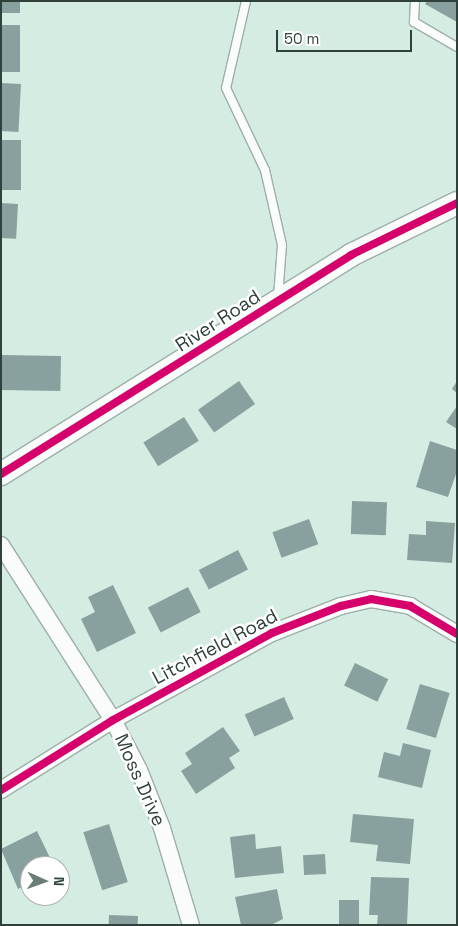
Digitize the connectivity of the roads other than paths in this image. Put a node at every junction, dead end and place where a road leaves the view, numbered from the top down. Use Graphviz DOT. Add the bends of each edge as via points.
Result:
graph roads {
  1 [pos="246,1"];
  2 [pos="415,1"];
  3 [pos="457,47"];
  4 [pos="457,203"];
  5 [pos="278,302"];
  6 [pos="1,474"];
  7 [pos="1,546"];
  8 [pos="457,634"];
  9 [pos="113,720"];
  10 [pos="1,790"];
  11 [pos="191,925"];
  1 -- 5 [label="lane" via="226,88 265,170 282,245"];
  2 -- 3 [label="lane" via="414,22"];
  4 -- 5 [label="main road, River Road" via="381,238"];
  5 -- 6 [label="main road, River Road"];
  7 -- 9 [label="street, Moss Drive"];
  8 -- 9 [label="street, Litchfield Road" via="410,606 371,599 341,606 272,633"];
  9 -- 10 [label="street, Litchfield Road"];
  9 -- 11 [label="street, Moss Drive" via="162,828"];
}
